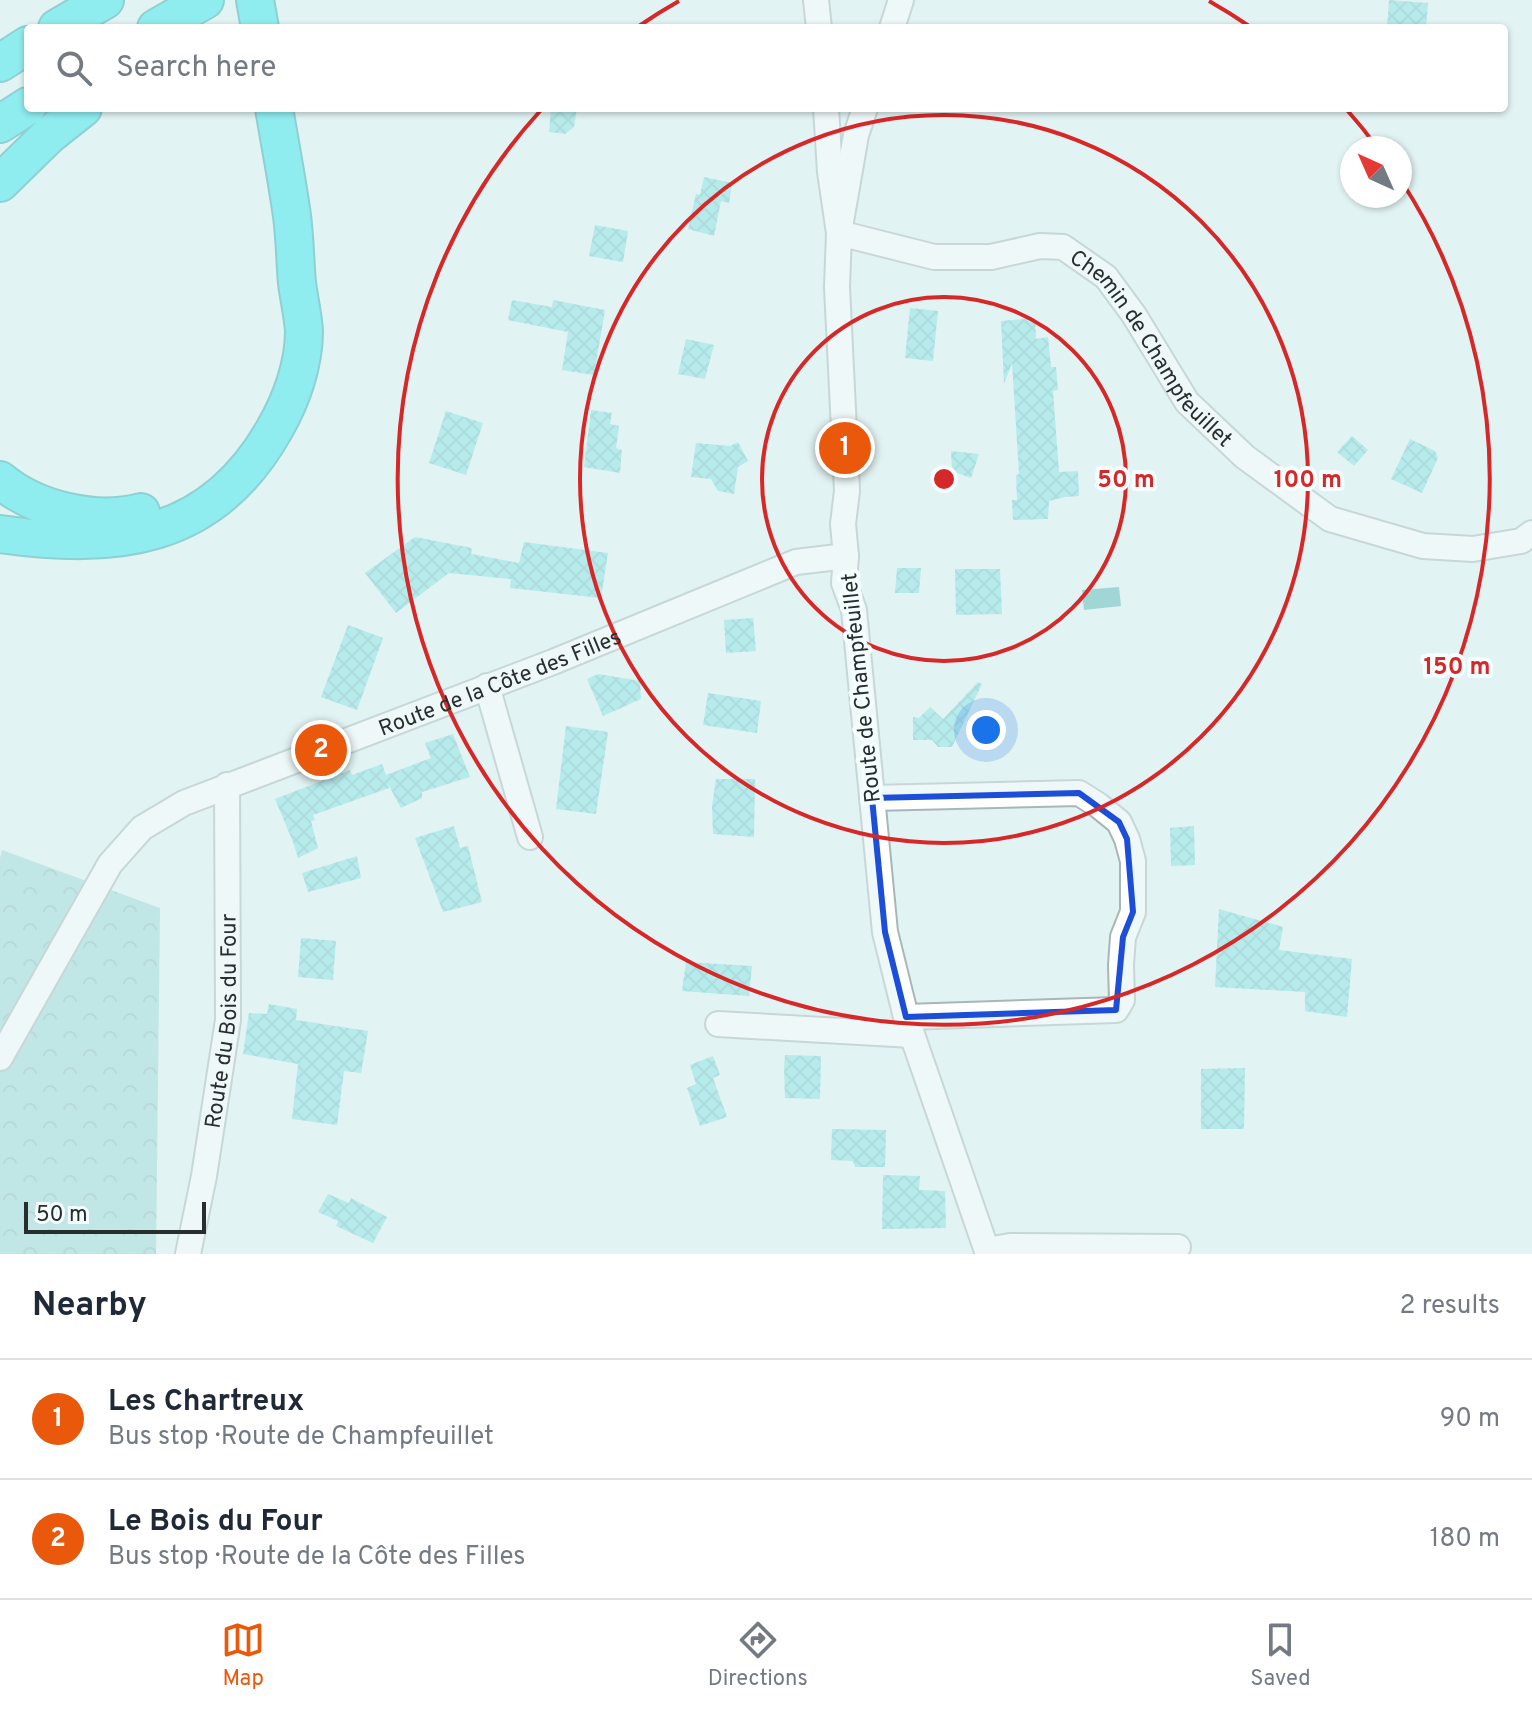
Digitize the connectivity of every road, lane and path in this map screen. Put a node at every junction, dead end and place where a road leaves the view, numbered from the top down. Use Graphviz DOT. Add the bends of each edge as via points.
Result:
graph roads {
  1 [pos="105,0"];
  2 [pos="205,0"];
  3 [pos="227,0"];
  4 [pos="255,0"];
  5 [pos="816,0"];
  6 [pos="901,0"];
  7 [pos="64,24"];
  8 [pos="163,24"];
  9 [pos="194,24"];
  10 [pos="259,24"];
  11 [pos="819,24"];
  12 [pos="893,24"];
  13 [pos="24,48"];
  14 [pos="0,63"];
  15 [pos="24,109"];
  16 [pos="78,112"];
  17 [pos="275,112"];
  18 [pos="826,112"];
  19 [pos="864,112"];
  20 [pos="0,124"];
  21 [pos="0,183"];
  22 [pos="839,233"];
  23 [pos="297,282"];
  24 [pos="0,480"];
  25 [pos="1532,533"];
  26 [pos="0,534"];
  27 [pos="846,556"];
  28 [pos="487,686"];
  29 [pos="227,785"];
  30 [pos="872,798"];
  31 [pos="530,837"];
  32 [pos="718,1024"];
  33 [pos="909,1026"];
  34 [pos="0,1058"];
  35 [pos="1178,1247"];
  36 [pos="988,1252"];
  37 [pos="188,1254"];
  1 -- 7 [label="highway"];
  2 -- 8 [label="highway"];
  3 -- 9 [label="highway"];
  4 -- 10 [label="highway"];
  5 -- 11 [label="street"];
  6 -- 12 [label="street"];
  13 -- 14 [label="highway"];
  15 -- 20 [label="highway"];
  16 -- 21 [label="highway"];
  17 -- 23 [label="highway" via="292,213"];
  18 -- 22 [label="street"];
  19 -- 22 [label="street, Route de Champfeuillet"];
  22 -- 25 [label="street, Chemin de Champfeuillet" via="934,257 991,257 1040,246 1063,247 1106,277 1187,402 1245,457 1330,519 1423,546 1473,549 1521,541"];
  22 -- 27 [label="street, Route de Champfeuillet"];
  23 -- 24 [label="highway" via="281,361 266,403 241,448 195,490 155,508 109,517 41,503"];
  23 -- 26 [label="highway" via="304,331 295,385 265,446 226,491 176,522 123,538 48,540"];
  27 -- 28 [label="street, Route de la Côte des Filles" via="796,562"];
  27 -- 30 [label="street, Route de Champfeuillet" via="844,583 854,610"];
  28 -- 29 [label="street, Route de la Côte des Filles"];
  28 -- 31 [label="street"];
  29 -- 34 [label="street, Route de la Côte des Filles" via="142,828 110,864"];
  29 -- 37 [label="street, Route du Bois du Four" via="228,1020"];
  30 -- 33 [label="street, Route de Champfeuillet" via="885,932"];
  30 -- 33 [label="street" via="1079,793 1119,822 1133,861 1133,912 1123,937 1122,1000 1116,1010"];
  32 -- 33 [label="street"];
  33 -- 36 [label="street, Route de Champfeuillet"];
  35 -- 36 [label="street" via="1010,1246"];
}
